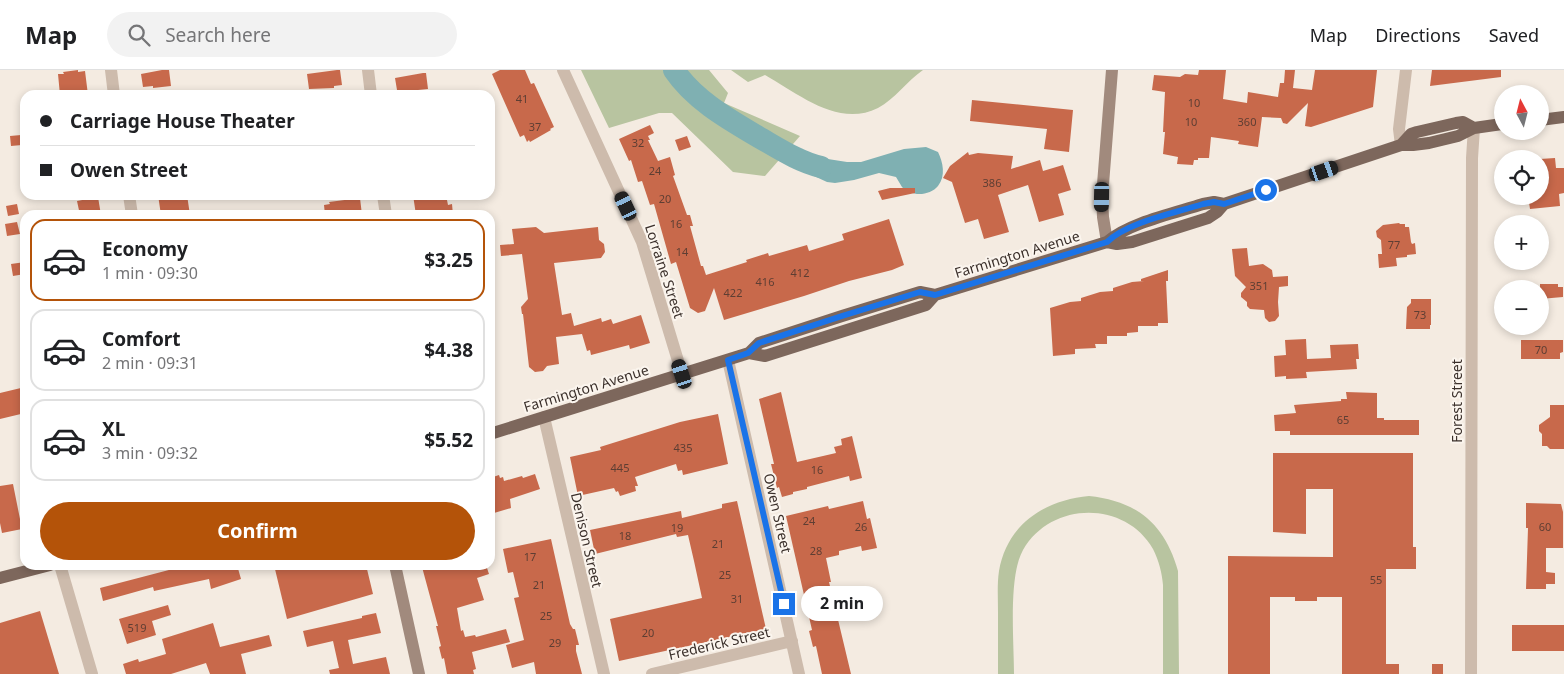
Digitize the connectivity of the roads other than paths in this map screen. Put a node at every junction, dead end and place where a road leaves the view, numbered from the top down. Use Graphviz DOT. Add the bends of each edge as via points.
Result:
graph roads {
  1 [pos="111,70"];
  2 [pos="368,70"];
  3 [pos="564,70"];
  4 [pos="1112,70"];
  5 [pos="1406,70"];
  6 [pos="113,90"];
  7 [pos="370,90"];
  8 [pos="1564,117"];
  9 [pos="1549,119"];
  10 [pos="1494,125"];
  11 [pos="1474,128"];
  12 [pos="1401,145"];
  13 [pos="1107,242"];
  14 [pos="728,360"];
  15 [pos="682,374"];
  16 [pos="544,417"];
  17 [pos="495,432"];
  18 [pos="31,570"];
  19 [pos="61,570"];
  20 [pos="396,570"];
  21 [pos="0,578"];
  22 [pos="792,641"];
  23 [pos="603,672"];
  24 [pos="92,674"];
  25 [pos="419,674"];
  26 [pos="652,674"];
  27 [pos="799,674"];
  28 [pos="1471,674"];
  1 -- 6 [label="street"];
  2 -- 7 [label="street"];
  3 -- 15 [label="street, Lorraine Street" via="642,242"];
  4 -- 13 [label="main road" via="1102,197"];
  5 -- 12 [label="street" via="1399,129"];
  8 -- 9 [label="main road"];
  10 -- 11 [label="main road, Farmington Avenue"];
  11 -- 12 [label="main road, Farmington Avenue" via="1463,122 1456,123 1411,134"];
  11 -- 28 [label="street, Forest Street"];
  12 -- 13 [label="main road, Farmington Avenue" via="1224,204 1208,218 1124,244"];
  13 -- 14 [label="main road, Farmington Avenue" via="935,295 926,306 831,336 765,356 748,353"];
  14 -- 15 [label="main road, Farmington Avenue"];
  14 -- 22 [label="street, Owen Street"];
  15 -- 16 [label="main road, Farmington Avenue"];
  16 -- 17 [label="main road, Farmington Avenue"];
  16 -- 23 [label="street, Denison Street"];
  18 -- 21 [label="main road"];
  19 -- 24 [label="street"];
  20 -- 25 [label="main road"];
  22 -- 26 [label="street, Frederick Street"];
  22 -- 27 [label="street, Owen Street"];
}
